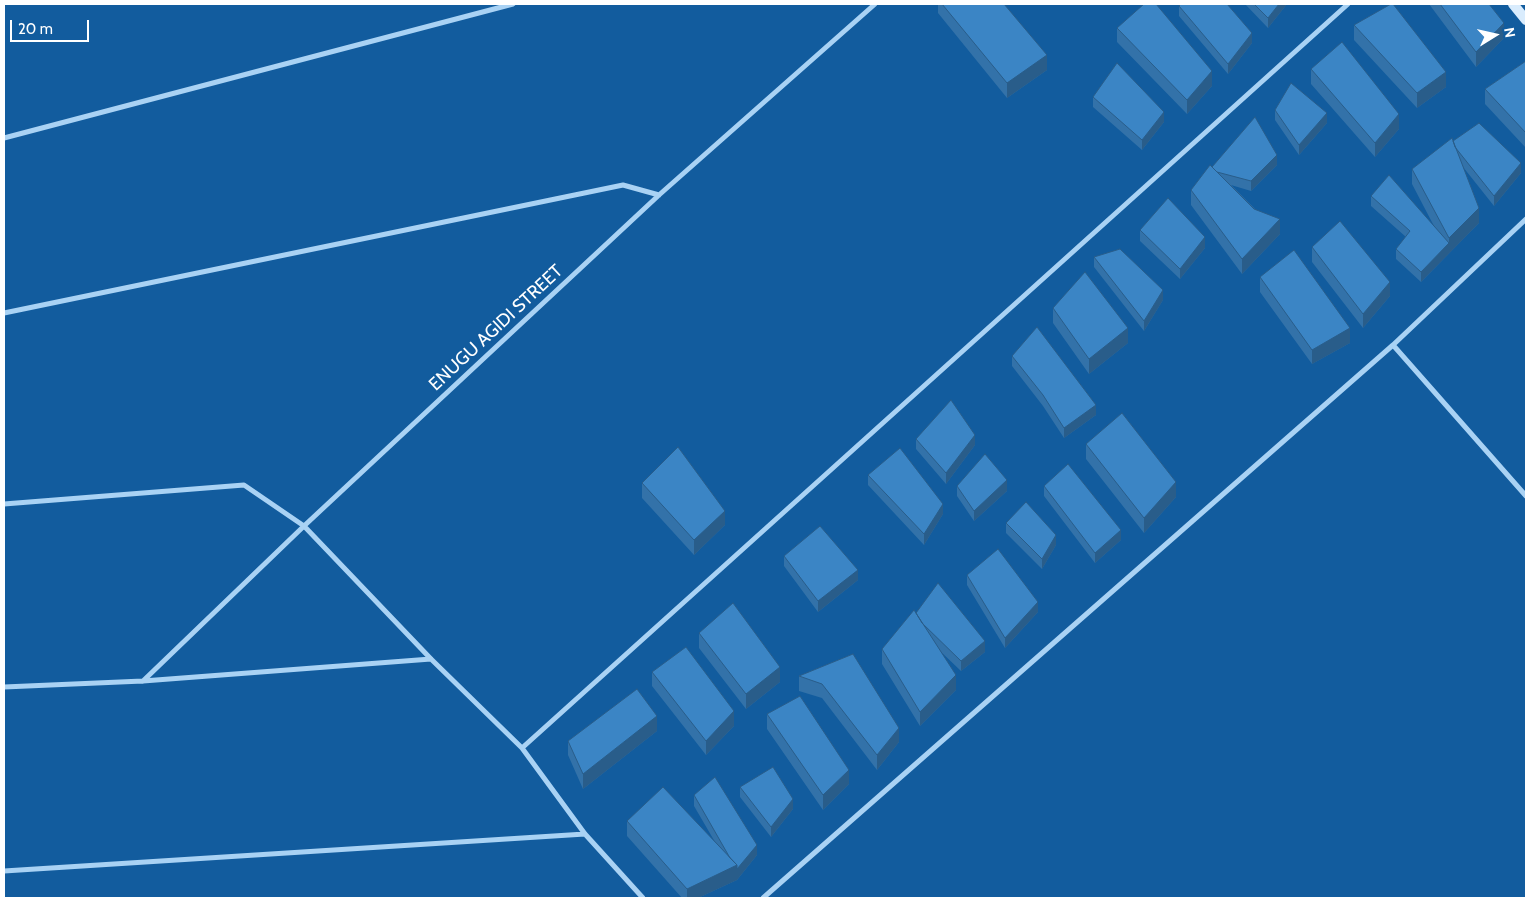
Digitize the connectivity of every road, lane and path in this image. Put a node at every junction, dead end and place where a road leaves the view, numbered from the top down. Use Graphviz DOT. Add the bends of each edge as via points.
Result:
graph roads {
  1 [pos="513,4"];
  2 [pos="875,4"];
  3 [pos="1348,4"];
  4 [pos="1513,4"];
  5 [pos="1526,20"];
  6 [pos="4,138"];
  7 [pos="659,194"];
  8 [pos="1526,219"];
  9 [pos="4,313"];
  10 [pos="1393,345"];
  11 [pos="1526,496"];
  12 [pos="4,504"];
  13 [pos="304,526"];
  14 [pos="431,659"];
  15 [pos="143,681"];
  16 [pos="4,687"];
  17 [pos="522,748"];
  18 [pos="585,834"];
  19 [pos="4,871"];
  20 [pos="643,898"];
  21 [pos="763,898"];
  1 -- 6 [label="street"];
  2 -- 7 [label="street, ENUGU AGIDI STREET"];
  3 -- 17 [label="street"];
  4 -- 5 [label="street"];
  7 -- 9 [label="street" via="622,185"];
  7 -- 13 [label="street, ENUGU AGIDI STREET"];
  8 -- 10 [label="street"];
  10 -- 11 [label="street"];
  10 -- 21 [label="street"];
  12 -- 13 [label="street" via="244,484"];
  13 -- 14 [label="street"];
  13 -- 15 [label="street, ENUGU AGIDI STREET"];
  14 -- 15 [label="street"];
  14 -- 17 [label="street"];
  15 -- 16 [label="street"];
  17 -- 18 [label="street"];
  18 -- 19 [label="street"];
  18 -- 20 [label="street"];
}
